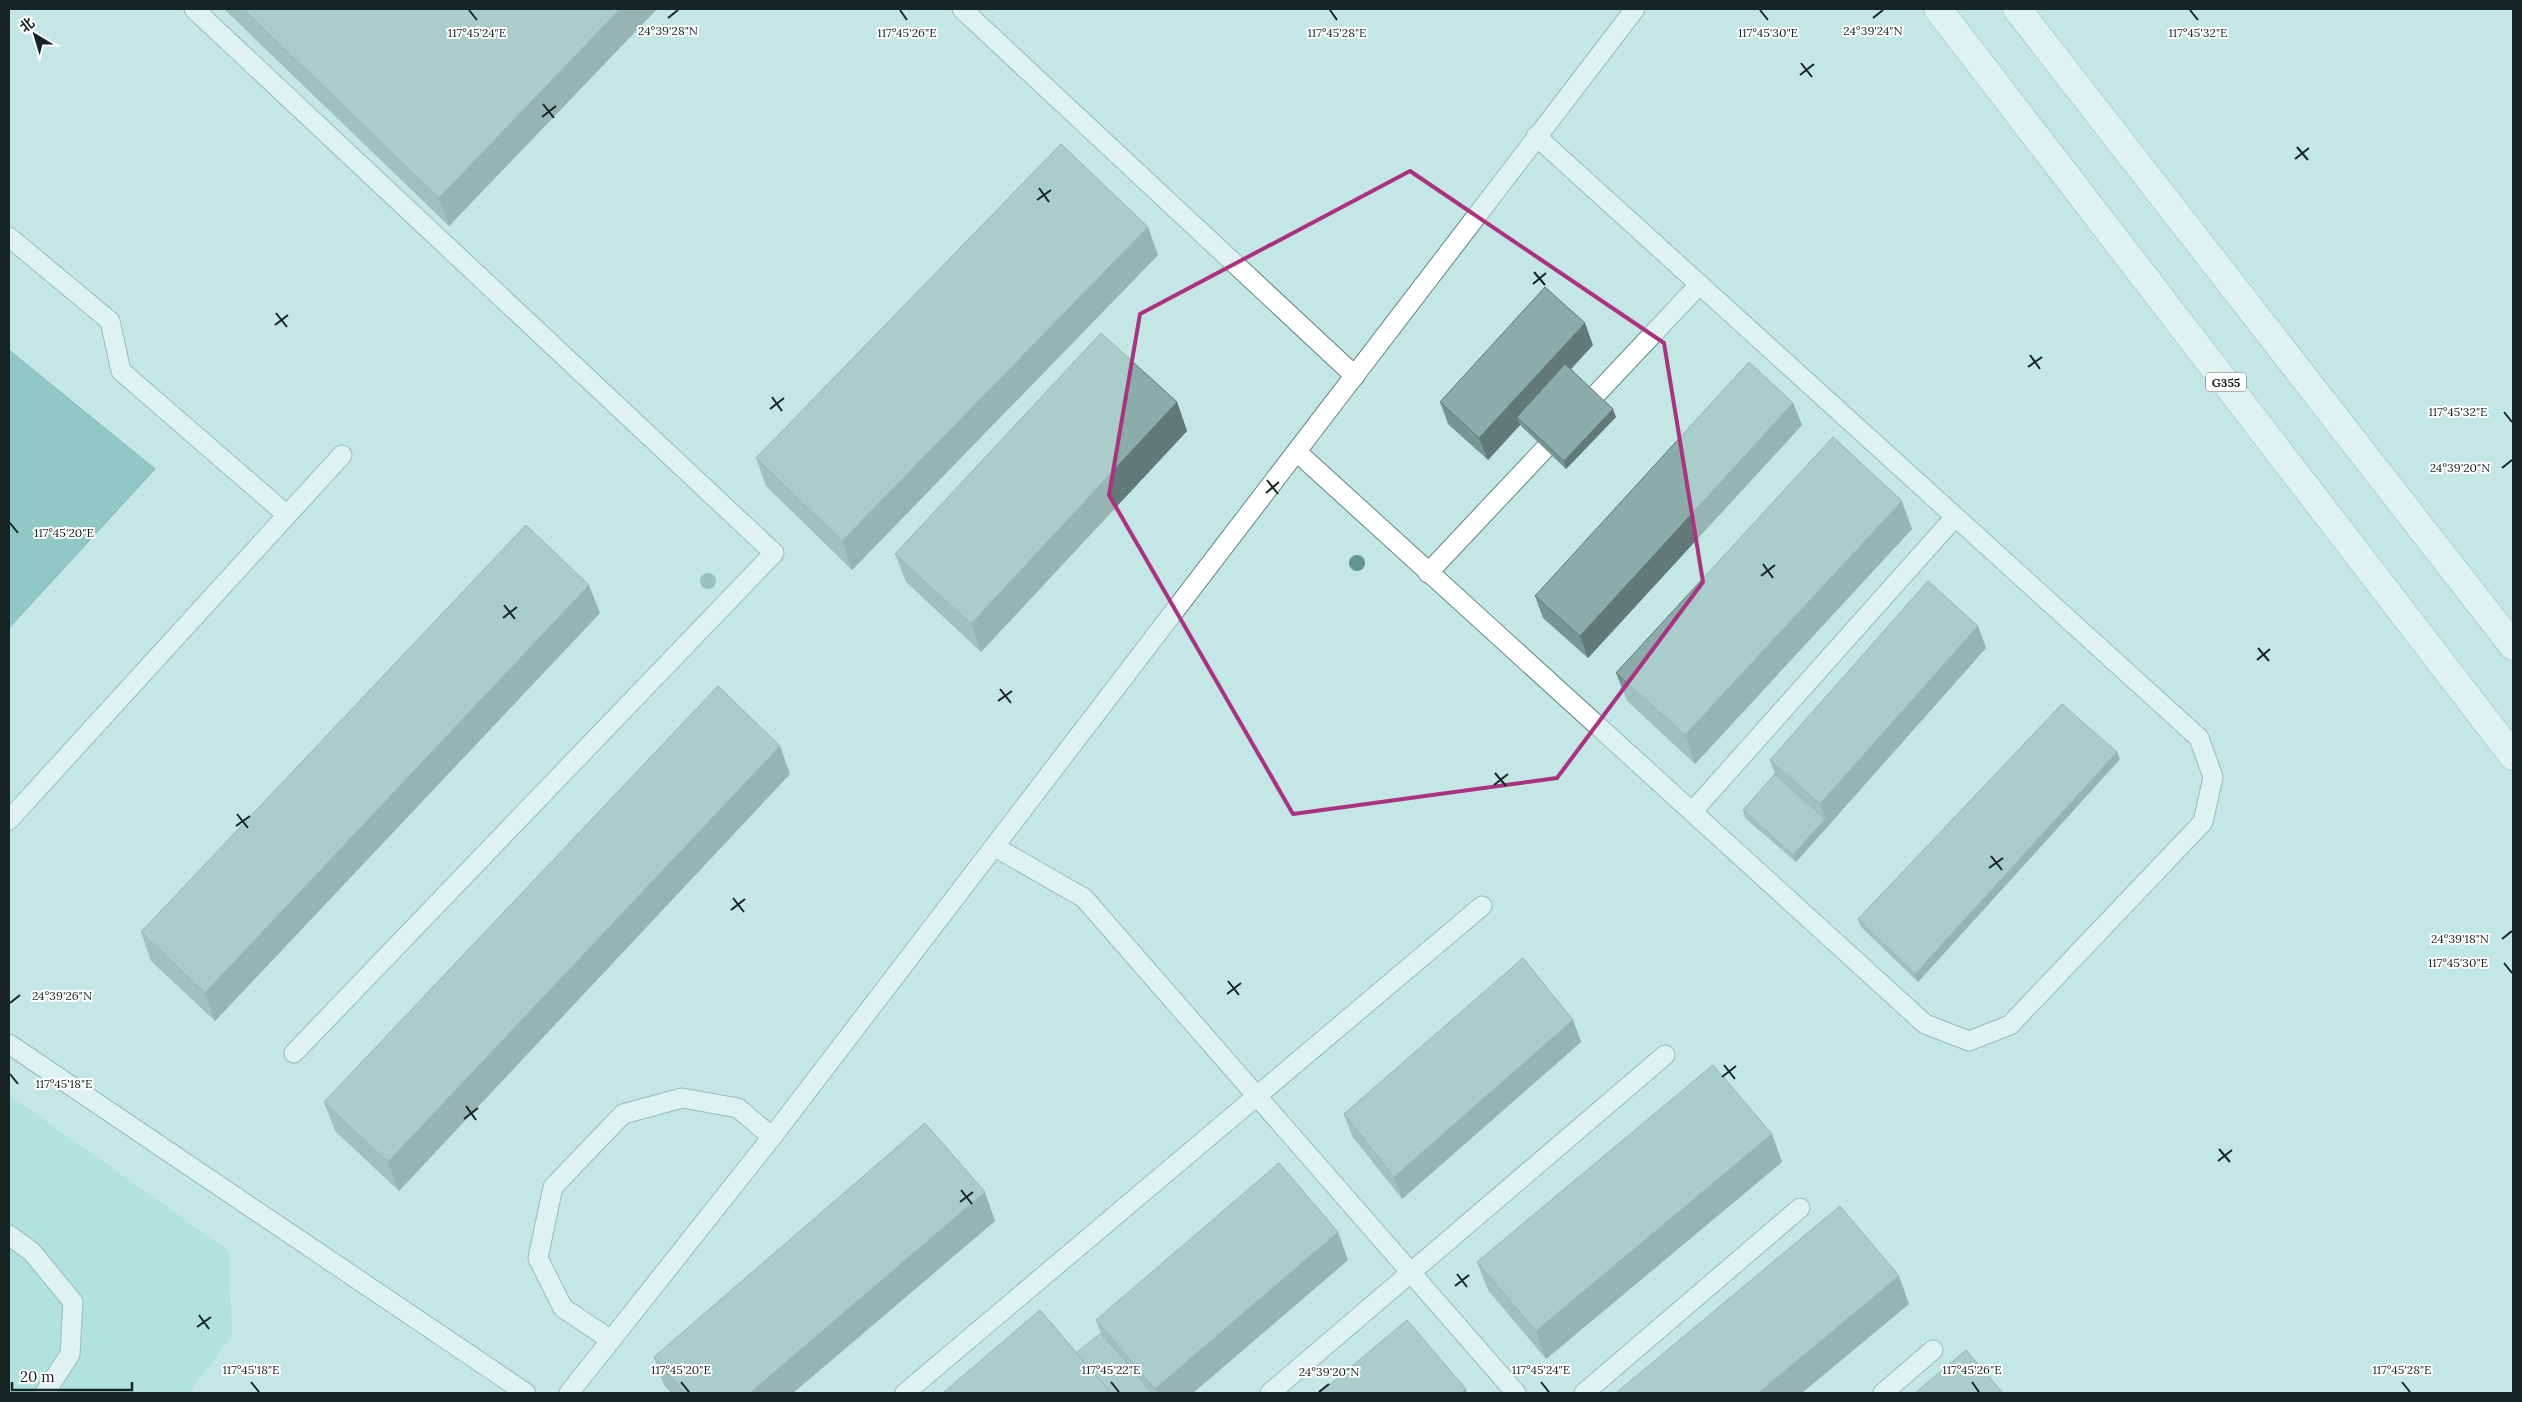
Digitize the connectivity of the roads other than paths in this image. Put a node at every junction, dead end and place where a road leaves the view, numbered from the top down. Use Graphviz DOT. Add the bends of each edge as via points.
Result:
graph roads {
  1 [pos="194,9"];
  2 [pos="962,9"];
  3 [pos="1635,9"];
  4 [pos="1938,9"];
  5 [pos="2017,9"];
  6 [pos="1536,136"];
  7 [pos="9,237"];
  8 [pos="1698,284"];
  9 [pos="1355,376"];
  10 [pos="1297,452"];
  11 [pos="342,455"];
  12 [pos="287,516"];
  13 [pos="1955,517"];
  14 [pos="1428,573"];
  15 [pos="2513,646"];
  16 [pos="2513,756"];
  17 [pos="1692,812"];
  18 [pos="9,820"];
  19 [pos="996,846"];
  20 [pos="1482,906"];
  21 [pos="9,1044"];
  22 [pos="294,1053"];
  23 [pos="1665,1054"];
  24 [pos="1257,1096"];
  25 [pos="772,1137"];
  26 [pos="1800,1208"];
  27 [pos="9,1235"];
  28 [pos="1411,1273"];
  29 [pos="611,1340"];
  30 [pos="1933,1350"];
  31 [pos="45,1393"];
  32 [pos="526,1393"];
  33 [pos="569,1393"];
  34 [pos="905,1393"];
  35 [pos="1270,1393"];
  36 [pos="1516,1393"];
  37 [pos="1584,1393"];
  38 [pos="1883,1393"];
  1 -- 22 [label="lane" via="774,553"];
  2 -- 9 [label="lane"];
  3 -- 6 [label="lane"];
  4 -- 16 [label="highway, G355"];
  5 -- 15 [label="highway"];
  6 -- 8 [label="lane"];
  6 -- 9 [label="lane"];
  7 -- 12 [label="lane" via="110,321 121,371"];
  8 -- 13 [label="lane"];
  8 -- 14 [label="lane"];
  9 -- 10 [label="lane"];
  10 -- 14 [label="lane"];
  10 -- 19 [label="lane"];
  11 -- 12 [label="lane"];
  12 -- 18 [label="lane"];
  13 -- 17 [label="lane"];
  13 -- 17 [label="lane" via="2199,738 2213,777 2203,822 2010,1025 1969,1040 1925,1024"];
  14 -- 17 [label="lane"];
  19 -- 24 [label="lane" via="1084,898"];
  19 -- 25 [label="lane"];
  20 -- 24 [label="lane"];
  21 -- 32 [label="lane"];
  23 -- 28 [label="lane"];
  24 -- 28 [label="lane"];
  24 -- 34 [label="lane"];
  25 -- 29 [label="lane"];
  25 -- 29 [label="lane" via="738,1108 682,1098 623,1114 553,1187 538,1258 563,1308"];
  26 -- 37 [label="lane"];
  27 -- 31 [label="lane" via="32,1252 73,1302 70,1354"];
  28 -- 35 [label="lane"];
  28 -- 36 [label="lane"];
  29 -- 33 [label="lane"];
  30 -- 38 [label="lane"];
}
